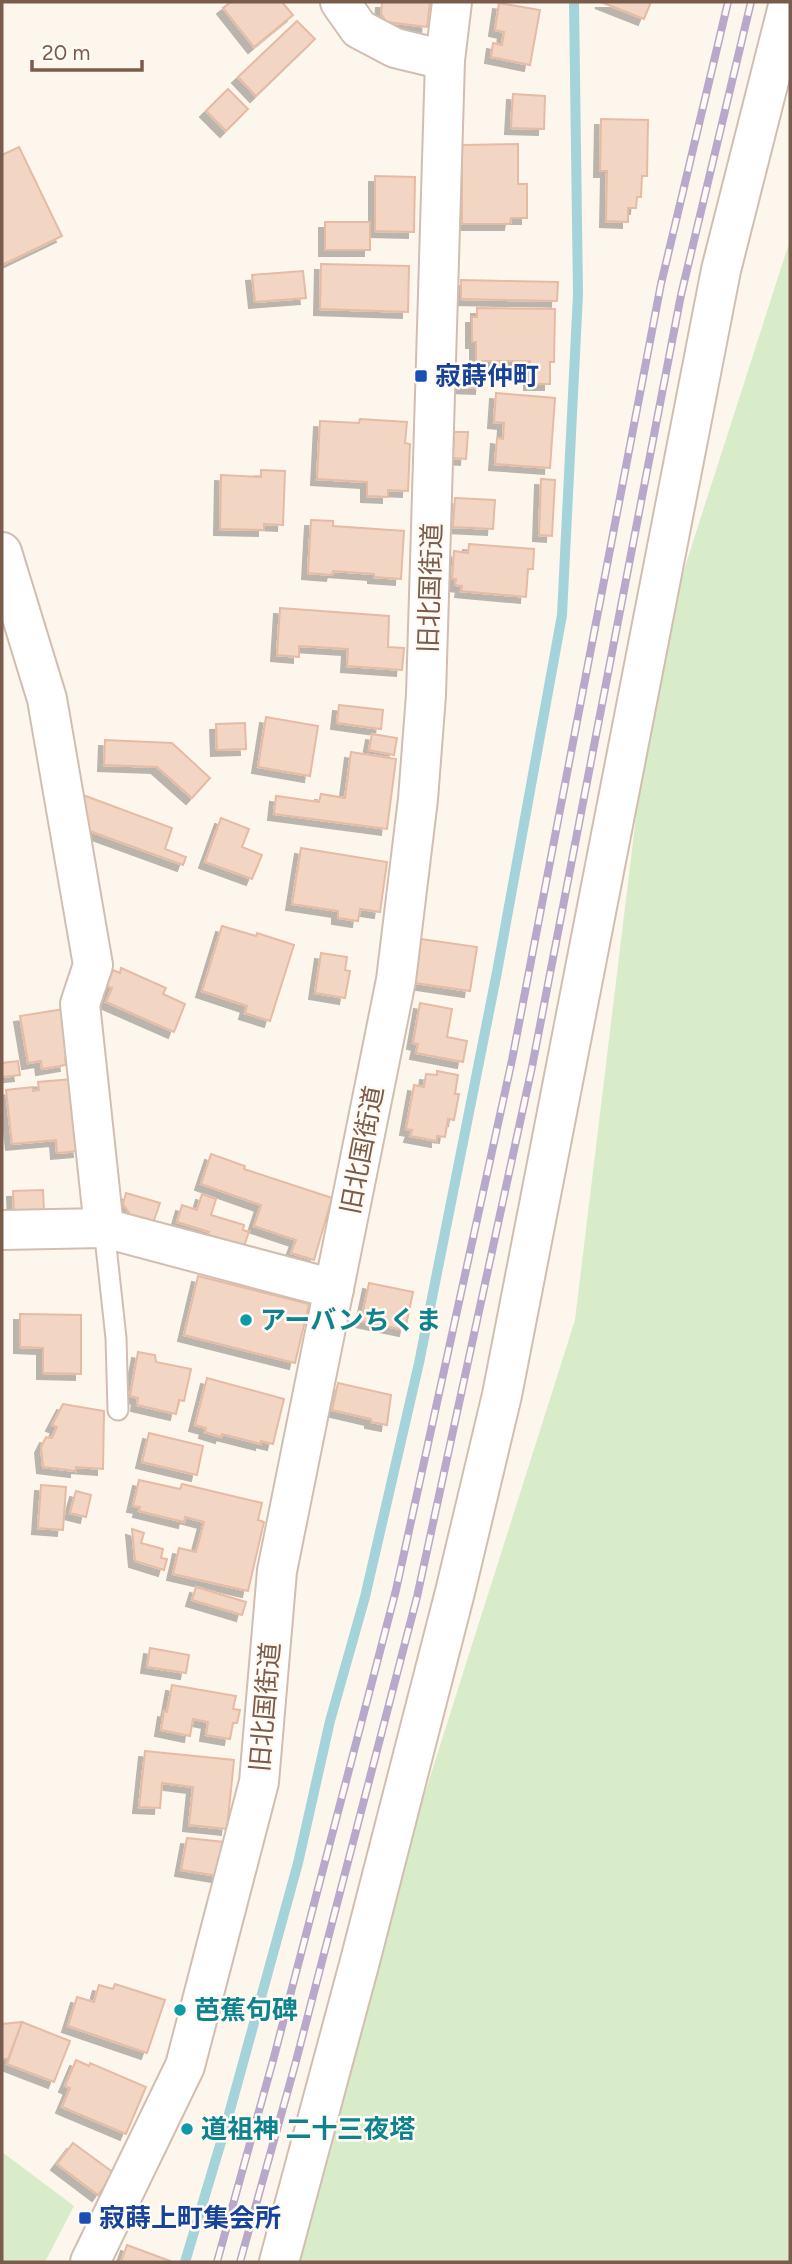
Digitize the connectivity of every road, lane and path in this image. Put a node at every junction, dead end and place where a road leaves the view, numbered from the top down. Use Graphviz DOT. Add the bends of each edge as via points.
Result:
graph roads {
  1 [pos="340,2"];
  2 [pos="452,2"];
  3 [pos="789,2"];
  4 [pos="445,60"];
  5 [pos="2,552"];
  6 [pos="104,1228"];
  7 [pos="2,1230"];
  8 [pos="334,1289"];
  9 [pos="118,1410"];
  10 [pos="90,2262"];
  11 [pos="279,2262"];
  1 -- 4 [label="street" via="359,29 395,48"];
  2 -- 4 [label="street, 旧北国街道"];
  3 -- 11 [label="street" via="721,270 502,1395 455,1592"];
  4 -- 8 [label="street, 旧北国街道" via="426,695 418,799 396,980"];
  5 -- 6 [label="street" via="47,699 93,965 80,1004"];
  6 -- 7 [label="street"];
  6 -- 8 [label="street"];
  6 -- 9 [label="lane" via="116,1338"];
  8 -- 10 [label="street, 旧北国街道" via="277,1571 259,1782 185,2066"];
}
